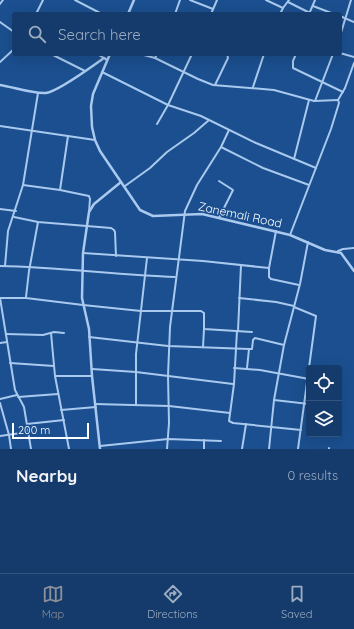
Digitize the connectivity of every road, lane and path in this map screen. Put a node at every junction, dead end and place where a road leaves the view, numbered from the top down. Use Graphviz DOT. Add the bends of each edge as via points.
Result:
graph roads {
  1 [pos="3,0"];
  2 [pos="43,0"];
  3 [pos="75,0"];
  4 [pos="134,0"];
  5 [pos="180,0"];
  6 [pos="190,0"];
  7 [pos="217,0"];
  8 [pos="266,0"];
  9 [pos="315,0"];
  10 [pos="351,0"];
  11 [pos="289,1"];
  12 [pos="0,4"];
  13 [pos="313,6"];
  14 [pos="282,8"];
  15 [pos="213,9"];
  16 [pos="37,12"];
  17 [pos="98,12"];
  18 [pos="129,12"];
  19 [pos="175,12"];
  20 [pos="212,12"];
  21 [pos="281,12"];
  22 [pos="308,12"];
  23 [pos="310,12"];
  24 [pos="329,12"];
  25 [pos="342,17"];
  26 [pos="346,19"];
  27 [pos="0,22"];
  28 [pos="354,22"];
  29 [pos="342,30"];
  30 [pos="12,31"];
  31 [pos="12,51"];
  32 [pos="342,53"];
  33 [pos="55,56"];
  34 [pos="100,56"];
  35 [pos="109,56"];
  36 [pos="148,56"];
  37 [pos="191,56"];
  38 [pos="228,56"];
  39 [pos="263,56"];
  40 [pos="295,56"];
  41 [pos="332,56"];
  42 [pos="354,56"];
  43 [pos="104,58"];
  44 [pos="155,58"];
  45 [pos="107,60"];
  46 [pos="0,62"];
  47 [pos="354,62"];
  48 [pos="85,71"];
  49 [pos="102,72"];
  50 [pos="184,72"];
  51 [pos="322,82"];
  52 [pos="0,85"];
  53 [pos="215,85"];
  54 [pos="253,87"];
  55 [pos="342,92"];
  56 [pos="38,93"];
  57 [pos="309,100"];
  58 [pos="338,100"];
  59 [pos="315,101"];
  60 [pos="168,105"];
  61 [pos="209,120"];
  62 [pos="157,124"];
  63 [pos="0,126"];
  64 [pos="33,130"];
  65 [pos="229,130"];
  66 [pos="68,136"];
  67 [pos="95,140"];
  68 [pos="221,147"];
  69 [pos="294,159"];
  70 [pos="316,168"];
  71 [pos="219,181"];
  72 [pos="121,182"];
  73 [pos="23,185"];
  74 [pos="309,185"];
  75 [pos="124,186"];
  76 [pos="60,190"];
  77 [pos="0,209"];
  78 [pos="16,211"];
  79 [pos="88,212"];
  80 [pos="185,214"];
  81 [pos="14,217"];
  82 [pos="219,218"];
  83 [pos="38,222"];
  84 [pos="86,226"];
  85 [pos="276,231"];
  86 [pos="290,235"];
  87 [pos="308,242"];
  88 [pos="354,248"];
  89 [pos="338,252"];
  90 [pos="83,253"];
  91 [pos="116,256"];
  92 [pos="147,258"];
  93 [pos="178,260"];
  94 [pos="241,265"];
  95 [pos="0,266"];
  96 [pos="5,266"];
  97 [pos="30,267"];
  98 [pos="269,268"];
  99 [pos="82,270"];
  100 [pos="354,271"];
  101 [pos="145,276"];
  102 [pos="176,277"];
  103 [pos="300,286"];
  104 [pos="0,297"];
  105 [pos="26,298"];
  106 [pos="239,298"];
  107 [pos="83,305"];
  108 [pos="1,306"];
  109 [pos="294,307"];
  110 [pos="141,311"];
  111 [pos="171,311"];
  112 [pos="204,329"];
  113 [pos="238,331"];
  114 [pos="252,332"];
  115 [pos="51,333"];
  116 [pos="64,333"];
  117 [pos="6,334"];
  118 [pos="89,337"];
  119 [pos="7,342"];
  120 [pos="0,343"];
  121 [pos="138,343"];
  122 [pos="284,345"];
  123 [pos="168,346"];
  124 [pos="203,347"];
  125 [pos="236,349"];
  126 [pos="249,349"];
  127 [pos="10,363"];
  128 [pos="310,365"];
  129 [pos="54,366"];
  130 [pos="234,368"];
  131 [pos="92,369"];
  132 [pos="247,369"];
  133 [pos="136,372"];
  134 [pos="279,374"];
  135 [pos="55,376"];
  136 [pos="92,376"];
  137 [pos="168,376"];
  138 [pos="306,379"];
  139 [pos="234,384"];
  140 [pos="306,392"];
  141 [pos="58,394"];
  142 [pos="18,396"];
  143 [pos="0,399"];
  144 [pos="274,400"];
  145 [pos="0,403"];
  146 [pos="304,404"];
  147 [pos="136,405"];
  148 [pos="96,406"];
  149 [pos="169,406"];
  150 [pos="61,410"];
  151 [pos="230,413"];
  152 [pos="64,420"];
  153 [pos="27,424"];
  154 [pos="246,424"];
  155 [pos="272,427"];
  156 [pos="301,430"];
  157 [pos="28,432"];
  158 [pos="9,435"];
  159 [pos="0,436"];
  160 [pos="168,439"];
  161 [pos="204,440"];
  162 [pos="221,441"];
  163 [pos="100,447"];
  164 [pos="11,449"];
  165 [pos="31,449"];
  166 [pos="69,449"];
  167 [pos="167,449"];
  168 [pos="204,449"];
  169 [pos="242,449"];
  170 [pos="269,449"];
  171 [pos="298,449"];
  1 -- 12 [label="street"];
  2 -- 16 [label="street"];
  3 -- 17 [label="street"];
  4 -- 18 [label="street"];
  5 -- 19 [label="street"];
  6 -- 15 [label="street"];
  7 -- 15 [label="street"];
  8 -- 14 [label="street"];
  9 -- 13 [label="street"];
  10 -- 26 [label="street"];
  11 -- 14 [label="street"];
  11 -- 22 [label="street"];
  13 -- 23 [label="street"];
  13 -- 24 [label="street"];
  14 -- 21 [label="street"];
  15 -- 20 [label="street"];
  25 -- 26 [label="street"];
  26 -- 28 [label="street"];
  26 -- 29 [label="street"];
  27 -- 30 [label="street"];
  31 -- 46 [label="street"];
  32 -- 42 [label="street"];
  33 -- 48 [label="street"];
  34 -- 43 [label="street"];
  35 -- 45 [label="street, Zanemali Road"];
  36 -- 44 [label="street"];
  37 -- 50 [label="street"];
  38 -- 53 [label="street"];
  39 -- 54 [label="street"];
  40 -- 51 [label="street" via="293,68"];
  41 -- 51 [label="street"];
  43 -- 45 [label="street"];
  43 -- 48 [label="street"];
  44 -- 50 [label="street"];
  45 -- 49 [label="street, Zanemali Road"];
  47 -- 55 [label="street"];
  48 -- 56 [label="street" via="53,91"];
  49 -- 60 [label="street"];
  49 -- 67 [label="street, Zanemali Road" via="91,106"];
  50 -- 53 [label="street"];
  50 -- 60 [label="street"];
  51 -- 55 [label="street"];
  51 -- 59 [label="street"];
  52 -- 56 [label="street"];
  53 -- 54 [label="street"];
  54 -- 57 [label="street"];
  55 -- 58 [label="street"];
  56 -- 64 [label="street"];
  57 -- 59 [label="street"];
  57 -- 69 [label="street"];
  58 -- 59 [label="street"];
  58 -- 70 [label="street" via="331,129"];
  60 -- 61 [label="street"];
  60 -- 62 [label="street"];
  61 -- 65 [label="street"];
  61 -- 75 [label="street"];
  63 -- 64 [label="street"];
  64 -- 66 [label="street"];
  64 -- 73 [label="street"];
  65 -- 68 [label="street"];
  65 -- 69 [label="street"];
  66 -- 67 [label="street"];
  66 -- 76 [label="street"];
  67 -- 72 [label="street, Zanemali Road"];
  68 -- 74 [label="street" via="263,168"];
  68 -- 80 [label="street" via="197,185"];
  69 -- 70 [label="street"];
  70 -- 74 [label="street"];
  71 -- 82 [label="street" via="233,190"];
  72 -- 75 [label="street, Zanemali Road"];
  72 -- 79 [label="street"];
  73 -- 76 [label="street"];
  73 -- 78 [label="street"];
  74 -- 86 [label="street"];
  75 -- 80 [label="street, Zanemali Road" via="140,210 147,214"];
  76 -- 79 [label="street" via="90,197"];
  77 -- 78 [label="street"];
  78 -- 81 [label="street"];
  79 -- 84 [label="street"];
  80 -- 82 [label="street, Zanemali Road"];
  80 -- 93 [label="street"];
  81 -- 83 [label="street"];
  81 -- 96 [label="street" via="8,231"];
  82 -- 85 [label="street, Zanemali Road"];
  83 -- 84 [label="street"];
  83 -- 97 [label="street"];
  84 -- 90 [label="street"];
  84 -- 91 [label="street" via="113,228"];
  85 -- 86 [label="street, Zanemali Road"];
  85 -- 98 [label="street"];
  86 -- 87 [label="street, Zanemali Road"];
  87 -- 89 [label="street, Zanemali Road" via="325,250"];
  87 -- 103 [label="street"];
  88 -- 89 [label="street"];
  89 -- 100 [label="street" via="344,256"];
  90 -- 91 [label="street"];
  90 -- 99 [label="street"];
  91 -- 92 [label="street"];
  92 -- 93 [label="street"];
  92 -- 101 [label="street"];
  93 -- 94 [label="street"];
  93 -- 102 [label="street"];
  94 -- 98 [label="street"];
  94 -- 106 [label="street"];
  95 -- 96 [label="street"];
  96 -- 97 [label="street"];
  97 -- 99 [label="street"];
  97 -- 105 [label="street"];
  98 -- 103 [label="street" via="271,279"];
  99 -- 101 [label="street"];
  99 -- 107 [label="street"];
  101 -- 102 [label="street"];
  101 -- 110 [label="street"];
  102 -- 111 [label="street"];
  103 -- 109 [label="street"];
  104 -- 105 [label="street"];
  104 -- 108 [label="street"];
  105 -- 107 [label="street"];
  106 -- 109 [label="street" via="276,302"];
  106 -- 113 [label="street"];
  107 -- 110 [label="street"];
  107 -- 118 [label="street"];
  108 -- 117 [label="street"];
  109 -- 122 [label="street"];
  109 -- 128 [label="street" via="316,316"];
  110 -- 111 [label="street"];
  110 -- 121 [label="street"];
  111 -- 112 [label="street" via="203,311"];
  111 -- 123 [label="street"];
  112 -- 113 [label="street"];
  112 -- 124 [label="street"];
  113 -- 114 [label="street"];
  113 -- 125 [label="street"];
  115 -- 116 [label="street"];
  115 -- 117 [label="street"];
  115 -- 129 [label="street"];
  117 -- 119 [label="street"];
  118 -- 121 [label="street"];
  118 -- 131 [label="street"];
  119 -- 120 [label="street"];
  119 -- 127 [label="street"];
  121 -- 123 [label="street"];
  121 -- 133 [label="street"];
  122 -- 126 [label="street" via="255,338 252,349"];
  122 -- 134 [label="street"];
  123 -- 124 [label="street"];
  123 -- 137 [label="street"];
  124 -- 125 [label="street"];
  125 -- 126 [label="street"];
  125 -- 130 [label="street"];
  126 -- 132 [label="street"];
  127 -- 129 [label="street"];
  127 -- 142 [label="street"];
  129 -- 135 [label="street"];
  130 -- 132 [label="street"];
  130 -- 139 [label="street"];
  131 -- 133 [label="street"];
  131 -- 136 [label="street"];
  132 -- 134 [label="street"];
  133 -- 137 [label="street"];
  133 -- 147 [label="street"];
  134 -- 138 [label="street"];
  134 -- 144 [label="street"];
  135 -- 136 [label="street"];
  135 -- 141 [label="street"];
  136 -- 148 [label="street"];
  137 -- 139 [label="street"];
  137 -- 149 [label="street"];
  139 -- 151 [label="street"];
  140 -- 146 [label="street"];
  141 -- 142 [label="street"];
  141 -- 150 [label="street"];
  142 -- 143 [label="street"];
  142 -- 153 [label="street" via="24,407"];
  144 -- 146 [label="street"];
  144 -- 155 [label="street"];
  145 -- 158 [label="street"];
  146 -- 156 [label="street"];
  147 -- 148 [label="street"];
  147 -- 149 [label="street"];
  148 -- 150 [label="street"];
  148 -- 163 [label="street"];
  149 -- 151 [label="street"];
  149 -- 160 [label="street"];
  150 -- 152 [label="street"];
  151 -- 154 [label="street" via="230,422"];
  152 -- 153 [label="street"];
  152 -- 166 [label="street"];
  153 -- 157 [label="street"];
  154 -- 155 [label="street"];
  154 -- 169 [label="street"];
  155 -- 156 [label="street"];
  155 -- 170 [label="street"];
  156 -- 171 [label="street"];
  157 -- 158 [label="street"];
  157 -- 165 [label="street"];
  158 -- 159 [label="street"];
  158 -- 164 [label="street"];
  160 -- 161 [label="street"];
  160 -- 163 [label="street"];
  160 -- 167 [label="street"];
  161 -- 162 [label="street"];
  161 -- 168 [label="street"];
}
